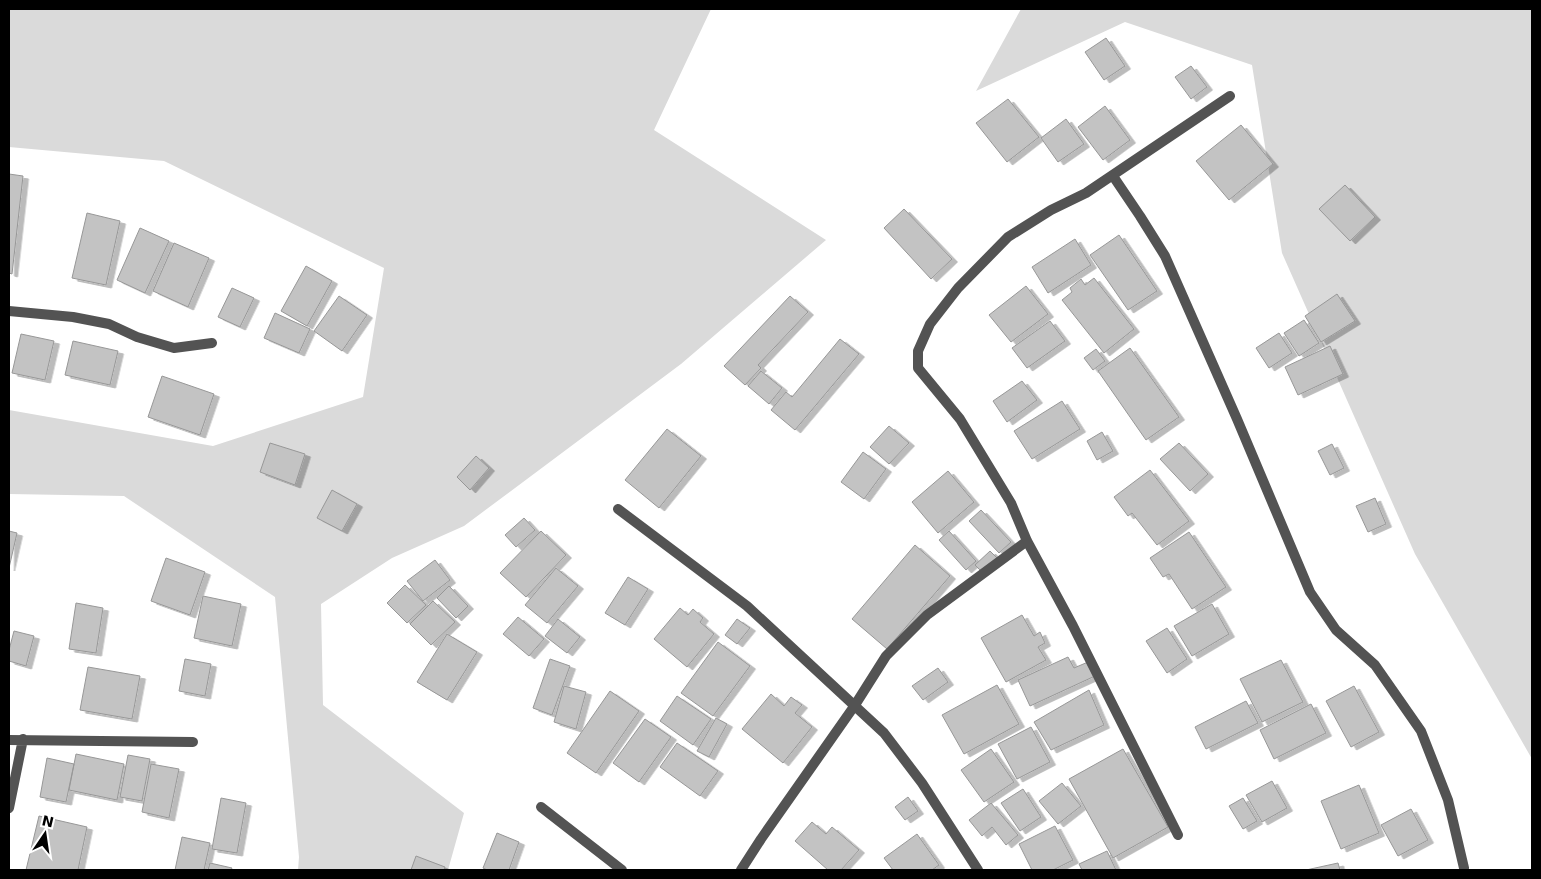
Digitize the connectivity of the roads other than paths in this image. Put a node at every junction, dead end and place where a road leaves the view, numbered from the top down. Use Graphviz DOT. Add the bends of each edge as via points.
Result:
graph roads {
  1 [pos="1230,96"];
  2 [pos="1113,176"];
  3 [pos="9,311"];
  4 [pos="212,343"];
  5 [pos="618,509"];
  6 [pos="1027,541"];
  7 [pos="855,706"];
  8 [pos="9,740"];
  9 [pos="23,740"];
  10 [pos="193,742"];
  11 [pos="9,808"];
  12 [pos="541,808"];
  13 [pos="1178,835"];
  14 [pos="1464,868"];
  15 [pos="622,870"];
  16 [pos="741,870"];
  17 [pos="978,870"];
  1 -- 2 [label="street"];
  2 -- 6 [label="street" via="1008,237 958,288 930,324 918,351 918,368 960,419 1012,503"];
  2 -- 14 [label="street" via="1164,256 1310,592 1336,630 1375,664 1421,731 1448,800"];
  3 -- 4 [label="street" via="109,324 174,348"];
  5 -- 7 [label="street" via="747,606"];
  6 -- 7 [label="street" via="927,615 886,656"];
  6 -- 13 [label="street"];
  7 -- 16 [label="street"];
  7 -- 17 [label="street" via="884,733 922,783"];
  8 -- 9 [label="street"];
  9 -- 10 [label="street"];
  9 -- 11 [label="street"];
  12 -- 15 [label="street"];
}
